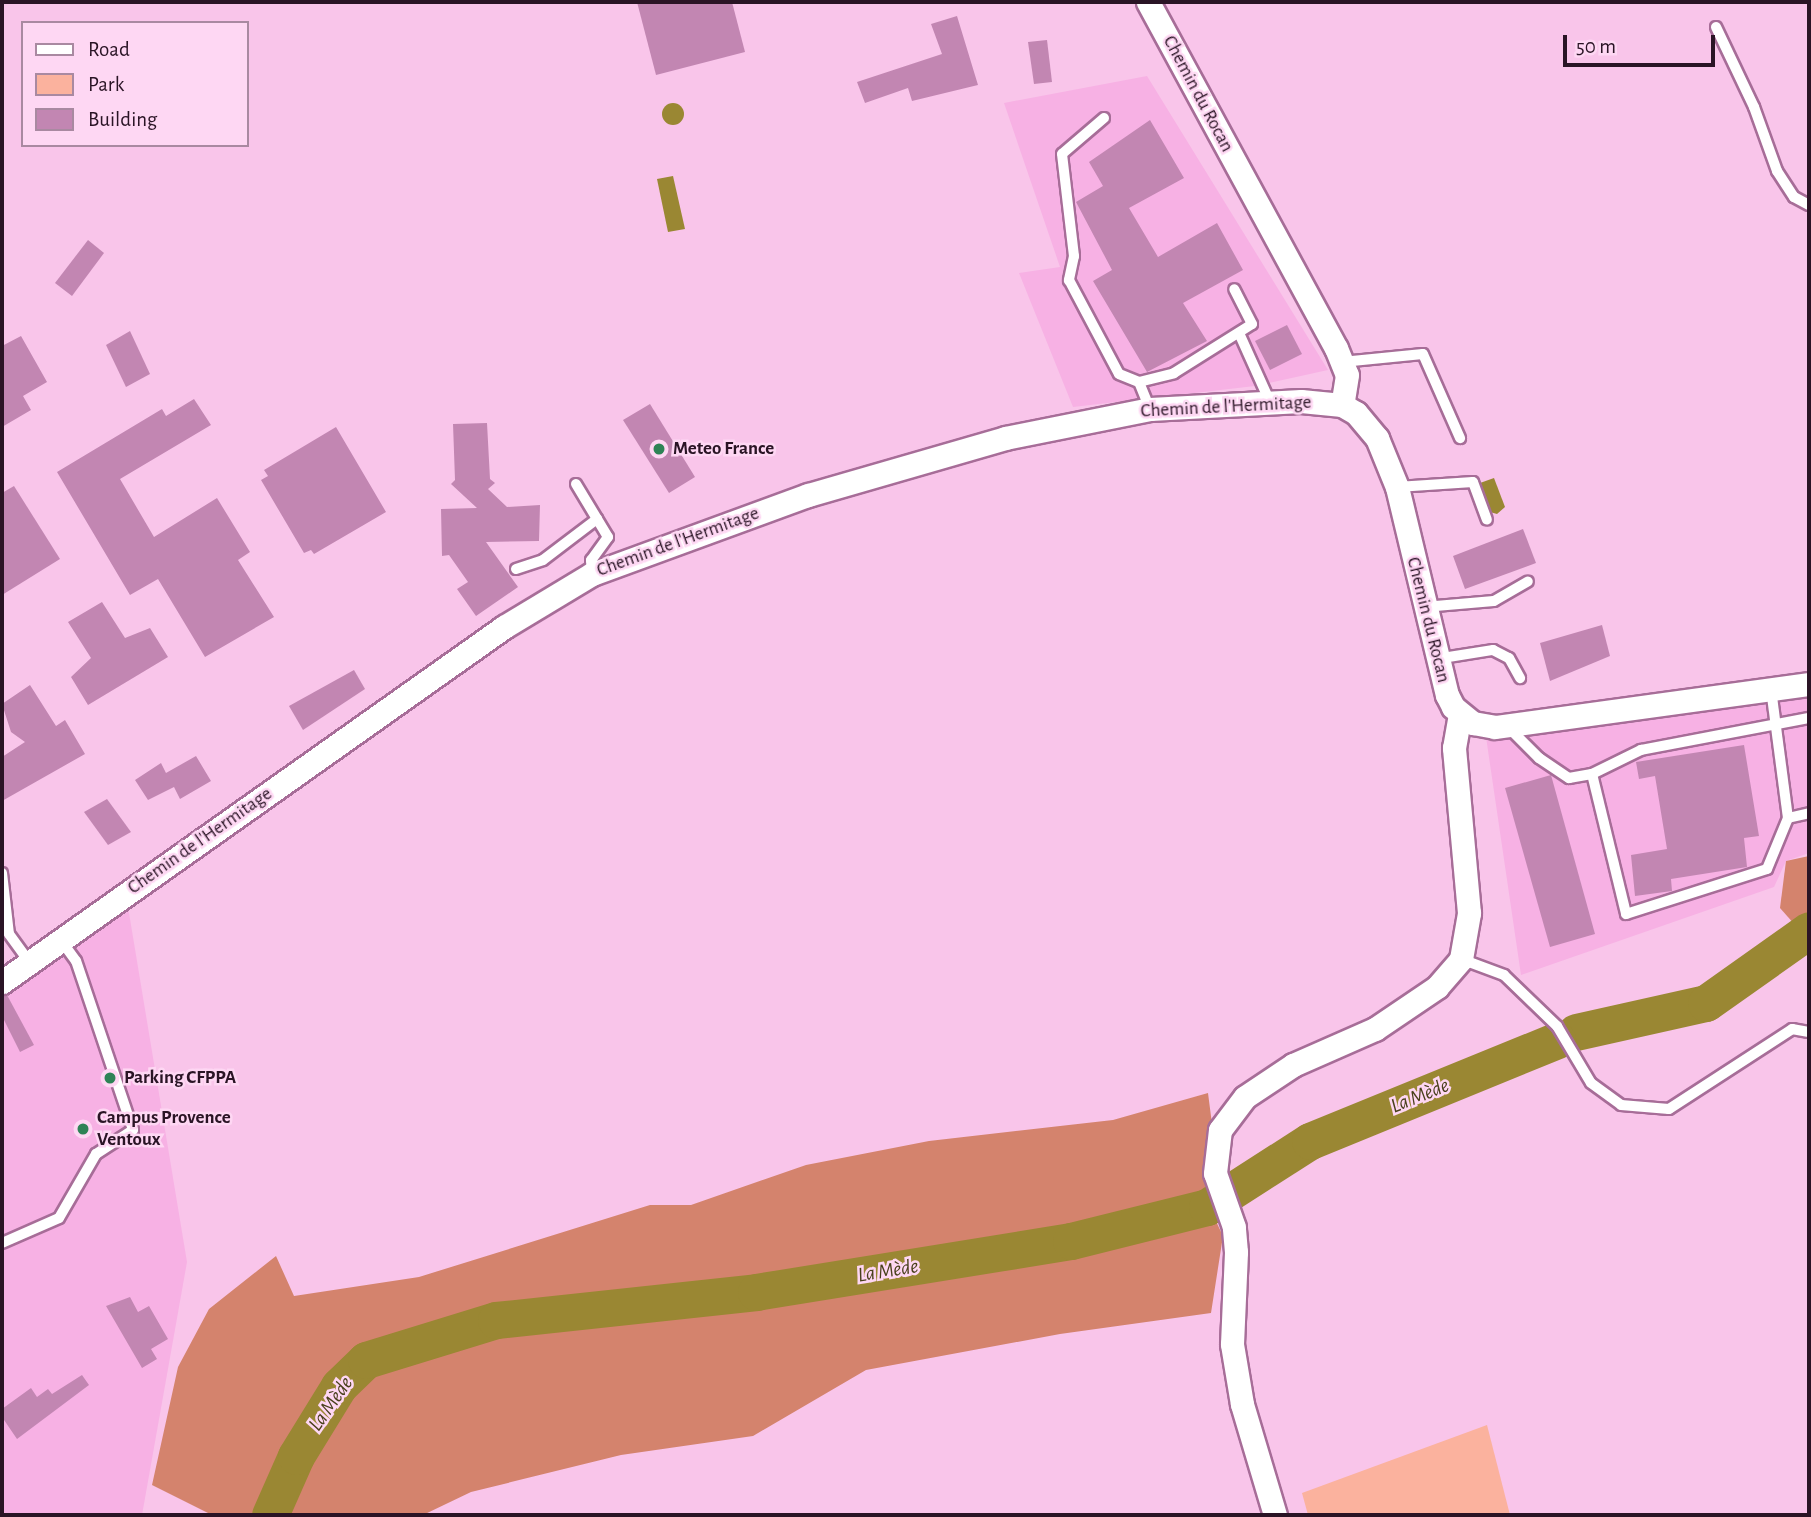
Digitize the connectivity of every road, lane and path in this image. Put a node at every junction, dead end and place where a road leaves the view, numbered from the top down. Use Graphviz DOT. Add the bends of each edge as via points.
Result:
graph roads {
  1 [pos="1148,2"];
  2 [pos="1716,27"];
  3 [pos="1104,118"];
  4 [pos="1809,205"];
  5 [pos="1234,289"];
  6 [pos="1239,333"];
  7 [pos="1342,362"];
  8 [pos="1139,382"];
  9 [pos="1270,402"];
  10 [pos="1342,405"];
  11 [pos="1150,408"];
  12 [pos="1460,438"];
  13 [pos="576,484"];
  14 [pos="1396,487"];
  15 [pos="597,519"];
  16 [pos="1487,520"];
  17 [pos="516,569"];
  18 [pos="592,574"];
  19 [pos="1528,581"];
  20 [pos="1424,607"];
  21 [pos="1436,659"];
  22 [pos="1520,678"];
  23 [pos="1809,684"];
  24 [pos="1771,689"];
  25 [pos="1460,715"];
  26 [pos="1809,718"];
  27 [pos="1506,726"];
  28 [pos="1776,727"];
  29 [pos="1592,774"];
  30 [pos="1809,813"];
  31 [pos="1788,818"];
  32 [pos="2,873"];
  33 [pos="61,940"];
  34 [pos="1461,959"];
  35 [pos="29,962"];
  36 [pos="2,982"];
  37 [pos="1809,1032"];
  38 [pos="2,1243"];
  39 [pos="1275,1515"];
  1 -- 7 [label="street, Chemin du Rocan"];
  2 -- 4 [label="lane" via="1754,107 1777,171 1794,197"];
  3 -- 8 [label="lane" via="1062,154 1074,256 1069,281 1119,374"];
  5 -- 6 [label="lane" via="1252,324"];
  6 -- 8 [label="lane" via="1174,373"];
  6 -- 9 [label="lane"];
  7 -- 10 [label="street, Chemin du Rocan" via="1347,375"];
  7 -- 12 [label="lane" via="1423,354"];
  8 -- 11 [label="lane"];
  9 -- 10 [label="street, Chemin de l'Hermitage"];
  9 -- 11 [label="street, Chemin de l'Hermitage"];
  10 -- 14 [label="street, Chemin du Rocan" via="1356,413 1377,438"];
  11 -- 18 [label="street, Chemin de l'Hermitage" via="1005,438 808,495"];
  13 -- 15 [label="lane"];
  14 -- 16 [label="lane" via="1473,482"];
  14 -- 20 [label="street, Chemin du Rocan"];
  15 -- 17 [label="lane" via="543,560"];
  15 -- 18 [label="lane" via="608,537 591,560"];
  18 -- 33 [label="street, Chemin de l'Hermitage" via="504,627"];
  19 -- 20 [label="lane" via="1494,601"];
  20 -- 21 [label="street, Chemin du Rocan"];
  21 -- 22 [label="lane" via="1493,650 1509,657"];
  21 -- 25 [label="street, Chemin du Rocan" via="1447,695"];
  23 -- 24 [label="street"];
  24 -- 27 [label="street"];
  24 -- 28 [label="lane"];
  25 -- 27 [label="street" via="1483,726"];
  25 -- 34 [label="street" via="1454,748 1469,913"];
  26 -- 28 [label="lane"];
  27 -- 29 [label="lane" via="1539,758 1569,778"];
  28 -- 29 [label="lane" via="1641,750"];
  28 -- 31 [label="lane"];
  29 -- 31 [label="lane" via="1626,914 1767,869"];
  30 -- 31 [label="lane"];
  32 -- 35 [label="lane" via="9,934"];
  33 -- 35 [label="street, Chemin de l'Hermitage"];
  33 -- 38 [label="lane" via="76,961 133,1130 96,1154 60,1218"];
  34 -- 37 [label="lane" via="1504,975 1557,1026 1591,1083 1621,1105 1669,1109 1792,1028"];
  34 -- 39 [label="street" via="1437,987 1375,1029 1293,1065 1245,1097 1220,1130 1215,1173 1234,1227 1232,1344 1242,1404"];
  35 -- 36 [label="street, Chemin de l'Hermitage"];
}
